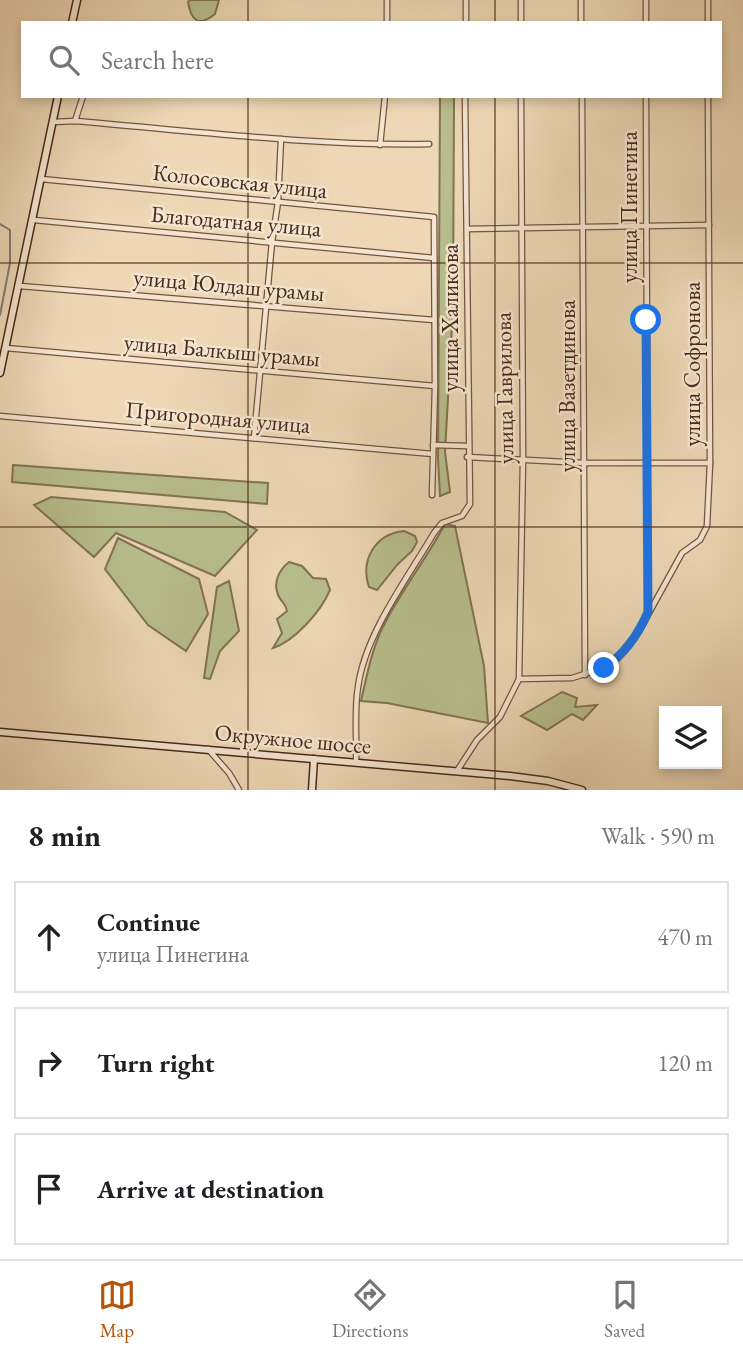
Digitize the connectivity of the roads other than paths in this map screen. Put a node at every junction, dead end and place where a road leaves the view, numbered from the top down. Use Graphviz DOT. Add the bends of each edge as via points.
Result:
graph roads {
  1 [pos="77,0"];
  2 [pos="387,0"];
  3 [pos="466,0"];
  4 [pos="521,0"];
  5 [pos="581,0"];
  6 [pos="646,0"];
  7 [pos="708,0"];
  8 [pos="72,21"];
  9 [pos="387,21"];
  10 [pos="466,21"];
  11 [pos="521,21"];
  12 [pos="581,21"];
  13 [pos="646,21"];
  14 [pos="708,21"];
  15 [pos="58,98"];
  16 [pos="82,98"];
  17 [pos="385,98"];
  18 [pos="465,98"];
  19 [pos="521,98"];
  20 [pos="582,98"];
  21 [pos="646,98"];
  22 [pos="708,98"];
  23 [pos="75,121"];
  24 [pos="53,122"];
  25 [pos="281,139"];
  26 [pos="429,144"];
  27 [pos="380,145"];
  28 [pos="41,179"];
  29 [pos="278,202"];
  30 [pos="34,220"];
  31 [pos="709,225"];
  32 [pos="646,227"];
  33 [pos="583,228"];
  34 [pos="468,229"];
  35 [pos="520,229"];
  36 [pos="272,243"];
  37 [pos="434,258"];
  38 [pos="20,286"];
  39 [pos="268,306"];
  40 [pos="435,320"];
  41 [pos="6,348"];
  42 [pos="261,371"];
  43 [pos="0,373"];
  44 [pos="435,386"];
  45 [pos="0,416"];
  46 [pos="254,438"];
  47 [pos="433,445"];
  48 [pos="467,446"];
  49 [pos="433,454"];
  50 [pos="467,457"];
  51 [pos="523,460"];
  52 [pos="585,463"];
  53 [pos="710,463"];
  54 [pos="647,464"];
  55 [pos="432,495"];
  56 [pos="648,612"];
  57 [pos="584,676"];
  58 [pos="519,679"];
  59 [pos="0,732"];
  60 [pos="208,749"];
  61 [pos="314,759"];
  62 [pos="356,762"];
  63 [pos="457,771"];
  64 [pos="239,790"];
  65 [pos="312,790"];
  66 [pos="582,790"];
  1 -- 8 [label="street"];
  2 -- 9 [label="street"];
  3 -- 10 [label="street"];
  4 -- 11 [label="street"];
  5 -- 12 [label="street"];
  6 -- 13 [label="street"];
  7 -- 14 [label="street"];
  15 -- 24 [label="street"];
  16 -- 23 [label="street"];
  17 -- 27 [label="street"];
  18 -- 34 [label="street, улица Халикова"];
  19 -- 35 [label="street, улица Гаврилова"];
  20 -- 33 [label="street, улица Вазетдинова"];
  21 -- 32 [label="street, улица Пинегина"];
  22 -- 31 [label="street, улица Софронова"];
  23 -- 24 [label="street"];
  23 -- 25 [label="street"];
  24 -- 28 [label="street"];
  25 -- 27 [label="street"];
  25 -- 29 [label="street"];
  26 -- 27 [label="street"];
  28 -- 29 [label="street, Колосовская улица"];
  28 -- 30 [label="street"];
  29 -- 36 [label="street"];
  29 -- 37 [label="street, Колосовская улица" via="434,217"];
  30 -- 36 [label="street, Благодатная улица"];
  30 -- 38 [label="street"];
  31 -- 32 [label="street"];
  31 -- 53 [label="street, улица Софронова"];
  32 -- 33 [label="street"];
  32 -- 54 [label="street, улица Пинегина"];
  33 -- 35 [label="street"];
  33 -- 52 [label="street, улица Вазетдинова"];
  34 -- 35 [label="street"];
  34 -- 48 [label="street, улица Халикова"];
  35 -- 51 [label="street, улица Гаврилова"];
  36 -- 37 [label="street, Благодатная улица"];
  36 -- 39 [label="street"];
  37 -- 40 [label="street"];
  38 -- 39 [label="street, улица Юлдаш урамы"];
  38 -- 41 [label="street"];
  39 -- 40 [label="street, улица Юлдаш урамы"];
  39 -- 42 [label="street"];
  40 -- 44 [label="street"];
  41 -- 42 [label="street, улица Балкыш урамы"];
  41 -- 43 [label="street"];
  42 -- 44 [label="street, улица Балкыш урамы"];
  42 -- 46 [label="street"];
  44 -- 47 [label="street"];
  45 -- 46 [label="street, Пригородная улица"];
  46 -- 49 [label="street, Пригородная улица"];
  47 -- 48 [label="street"];
  47 -- 49 [label="street"];
  48 -- 50 [label="street, улица Халикова"];
  49 -- 55 [label="street"];
  50 -- 51 [label="street"];
  50 -- 62 [label="street, улица Халикова" via="468,508 462,516 442,523 393,600 363,664"];
  51 -- 52 [label="street"];
  51 -- 58 [label="street, улица Гаврилова"];
  52 -- 54 [label="street"];
  52 -- 57 [label="street, улица Вазетдинова"];
  53 -- 54 [label="street"];
  53 -- 56 [label="street, улица Софронова" via="709,516 703,535 682,553"];
  54 -- 56 [label="street, улица Пинегина"];
  56 -- 57 [label="street, улица Софронова" via="615,661"];
  57 -- 58 [label="street"];
  58 -- 63 [label="street" via="500,717 477,740"];
  59 -- 60 [label="street, Окружное шоссе"];
  60 -- 61 [label="street, Окружное шоссе"];
  60 -- 64 [label="street"];
  61 -- 62 [label="street, Окружное шоссе"];
  61 -- 65 [label="street"];
  62 -- 63 [label="street, Окружное шоссе"];
  63 -- 66 [label="street, Окружное шоссе" via="548,781"];
}
